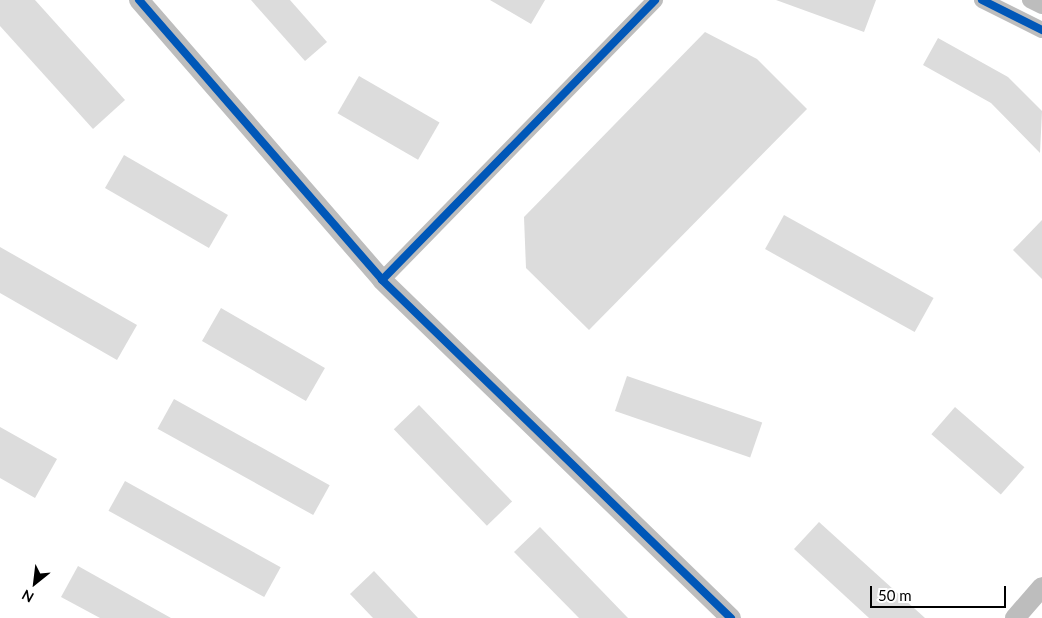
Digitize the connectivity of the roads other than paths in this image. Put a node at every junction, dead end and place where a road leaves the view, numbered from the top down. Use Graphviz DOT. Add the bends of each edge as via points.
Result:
graph roads {
  1 [pos="139,0"];
  2 [pos="655,0"];
  3 [pos="982,0"];
  4 [pos="1030,0"];
  5 [pos="1042,6"];
  6 [pos="1042,30"];
  7 [pos="382,280"];
  8 [pos="1042,587"];
  9 [pos="731,618"];
  10 [pos="1015,618"];
  1 -- 7 [label="street"];
  2 -- 7 [label="street"];
  3 -- 6 [label="street"];
  4 -- 5 [label="street"];
  7 -- 9 [label="street"];
  8 -- 10 [label="street"];
}
